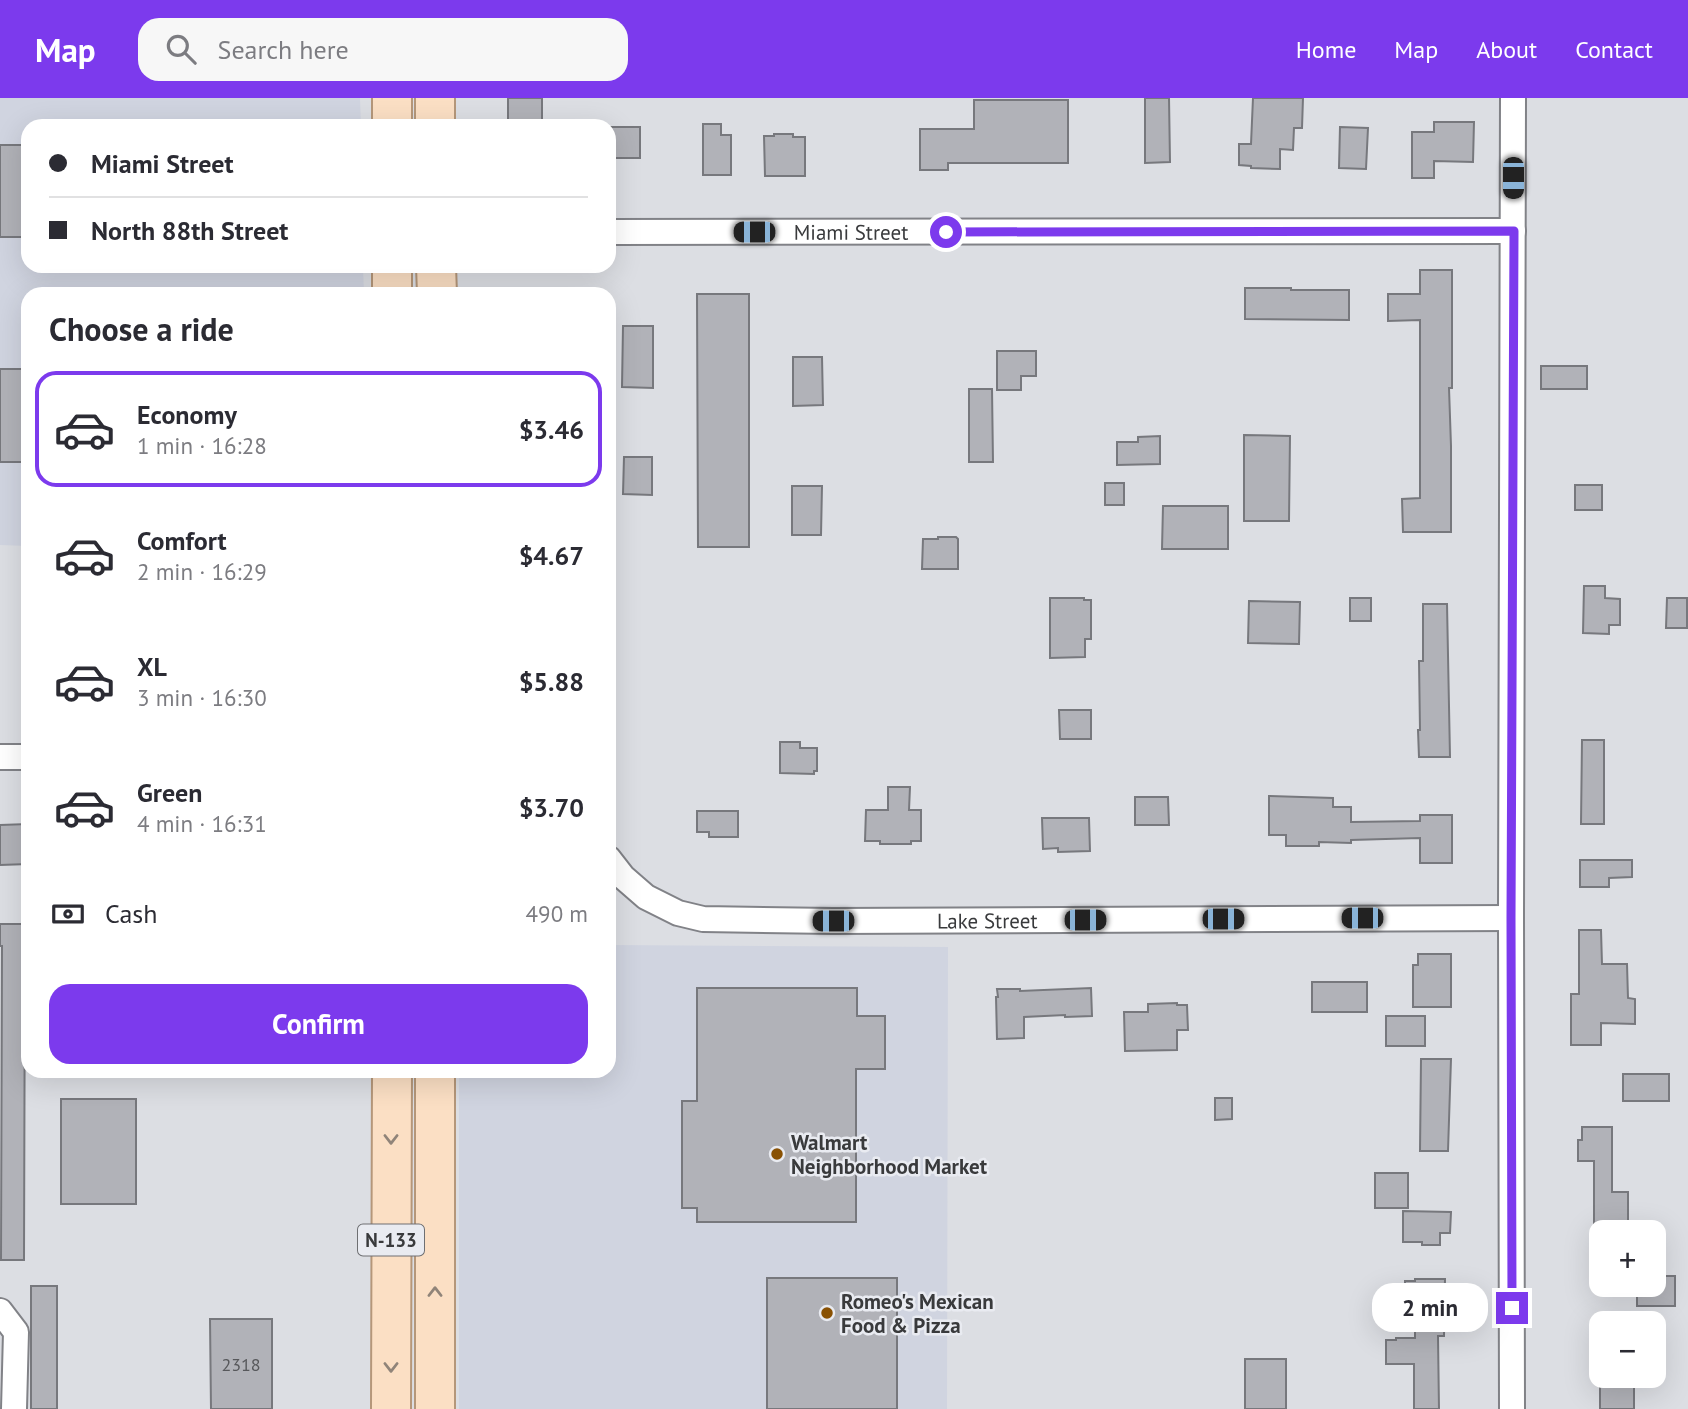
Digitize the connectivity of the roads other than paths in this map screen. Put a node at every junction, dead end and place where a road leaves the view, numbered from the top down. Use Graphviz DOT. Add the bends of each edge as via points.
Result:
graph roads {
  1 [pos="392,98"];
  2 [pos="435,98"];
  3 [pos="1513,98"];
  4 [pos="392,119"];
  5 [pos="435,119"];
  6 [pos="1514,231"];
  7 [pos="616,232"];
  8 [pos="0,757"];
  9 [pos="21,757"];
  10 [pos="616,868"];
  11 [pos="1511,918"];
  12 [pos="392,1078"];
  13 [pos="435,1078"];
  14 [pos="0,1311"];
  15 [pos="15,1409"];
  16 [pos="391,1409"];
  17 [pos="435,1409"];
  18 [pos="1512,1409"];
  1 -- 4 [label="main road"];
  2 -- 5 [label="main road"];
  3 -- 6 [label="street"];
  6 -- 7 [label="street, Miami Street"];
  6 -- 11 [label="street"];
  8 -- 9 [label="street"];
  10 -- 11 [label="street, Lake Street" via="646,897 678,913 704,919"];
  11 -- 18 [label="street"];
  12 -- 16 [label="main road, N-133, one-way"];
  17 -- 13 [label="main road, N-133, one-way"];
  14 -- 15 [label="street" via="16,1332"];
}
